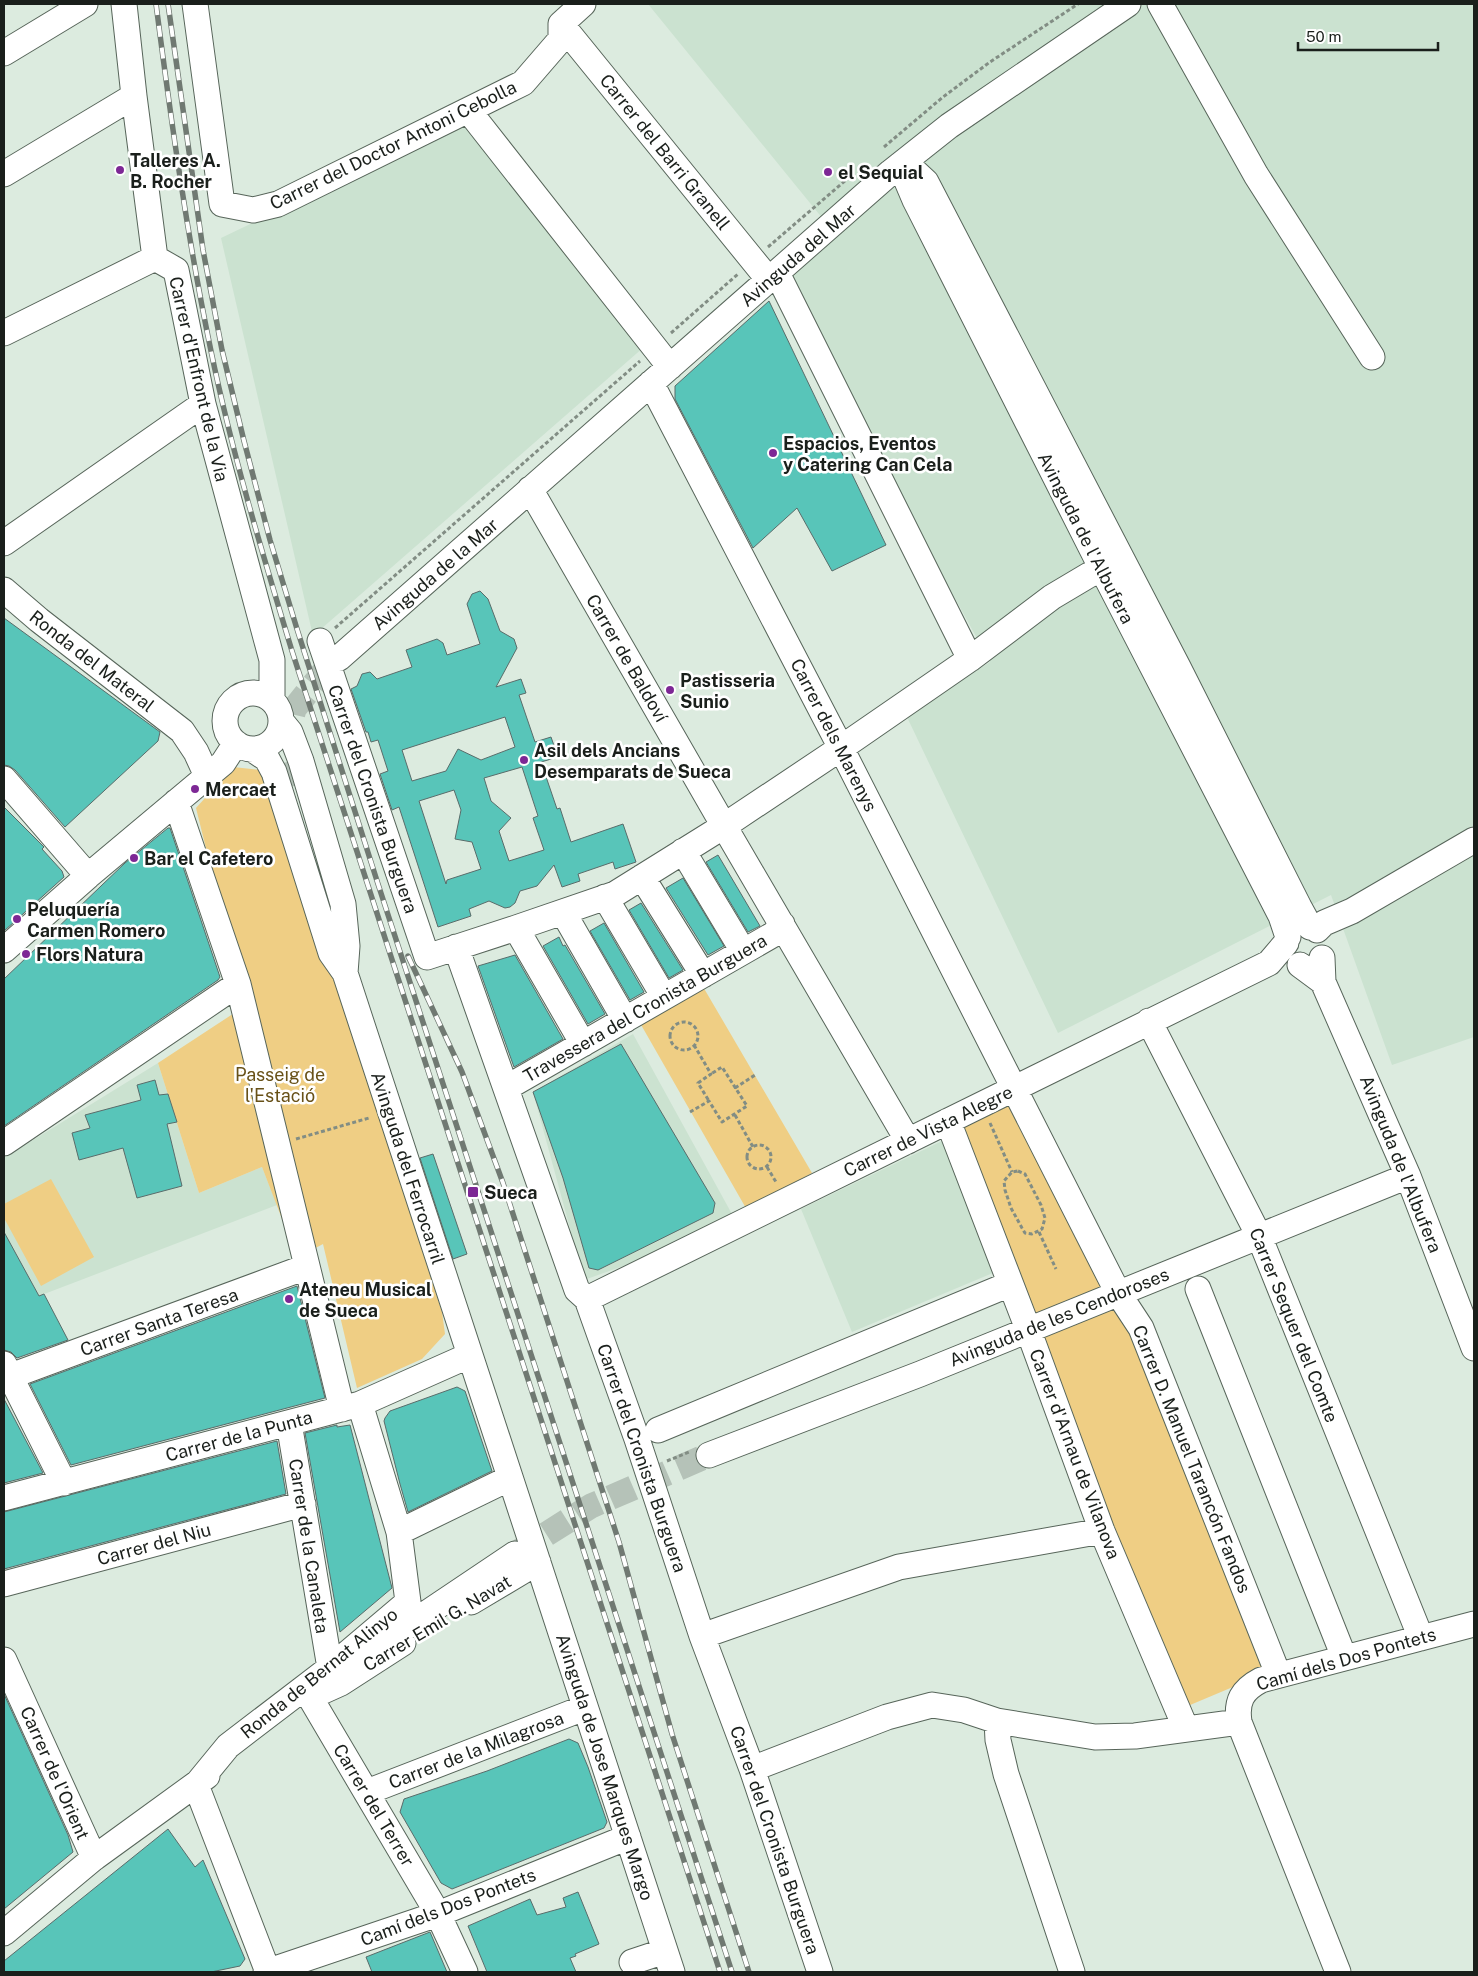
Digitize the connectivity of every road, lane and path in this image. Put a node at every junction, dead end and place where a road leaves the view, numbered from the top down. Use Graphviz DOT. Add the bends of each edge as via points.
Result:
graph roads {
  1 [pos="85,4"];
  2 [pos="124,4"];
  3 [pos="195,4"];
  4 [pos="583,4"];
  5 [pos="1128,4"];
  6 [pos="1160,4"];
  7 [pos="561,24"];
  8 [pos="4,53"];
  9 [pos="134,96"];
  10 [pos="468,110"];
  11 [pos="937,136"];
  12 [pos="900,165"];
  13 [pos="4,174"];
  14 [pos="926,182"];
  15 [pos="156,258"];
  16 [pos="773,277"];
  17 [pos="4,333"];
  18 [pos="1372,357"];
  19 [pos="670,367"];
  20 [pos="651,383"];
  21 [pos="202,404"];
  22 [pos="530,489"];
  23 [pos="4,543"];
  24 [pos="1113,568"];
  25 [pos="4,590"];
  26 [pos="320,641"];
  27 [pos="339,658"];
  28 [pos="970,659"];
  29 [pos="277,710"];
  30 [pos="182,731"];
  31 [pos="239,742"];
  32 [pos="841,748"];
  33 [pos="207,776"];
  34 [pos="4,778"];
  35 [pos="294,786"];
  36 [pos="176,802"];
  37 [pos="724,826"];
  38 [pos="1474,840"];
  39 [pos="683,851"];
  40 [pos="88,876"];
  41 [pos="642,877"];
  42 [pos="605,897"];
  43 [pos="563,912"];
  44 [pos="782,924"];
  45 [pos="516,928"];
  46 [pos="347,946"];
  47 [pos="456,947"];
  48 [pos="4,950"];
  49 [pos="1307,950"];
  50 [pos="743,951"];
  51 [pos="345,973"];
  52 [pos="703,974"];
  53 [pos="238,984"];
  54 [pos="664,997"];
  55 [pos="625,1020"];
  56 [pos="1149,1021"];
  57 [pos="583,1044"];
  58 [pos="694,1045"];
  59 [pos="711,1074"];
  60 [pos="755,1075"];
  61 [pos="506,1088"];
  62 [pos="735,1088"];
  63 [pos="1014,1089"];
  64 [pos="709,1101"];
  65 [pos="690,1112"];
  66 [pos="734,1114"];
  67 [pos="372,1117"];
  68 [pos="987,1118"];
  69 [pos="948,1122"];
  70 [pos="908,1141"];
  71 [pos="4,1143"];
  72 [pos="277,1145"];
  73 [pos="753,1146"];
  74 [pos="766,1167"];
  75 [pos="1012,1172"];
  76 [pos="1408,1176"];
  77 [pos="779,1187"];
  78 [pos="1039,1232"];
  79 [pos="1259,1236"];
  80 [pos="306,1267"];
  81 [pos="1056,1269"];
  82 [pos="1010,1284"];
  83 [pos="1198,1289"];
  84 [pos="1118,1293"];
  85 [pos="588,1299"];
  86 [pos="1028,1329"];
  87 [pos="1474,1348"];
  88 [pos="468,1356"];
  89 [pos="7,1370"];
  90 [pos="351,1407"];
  91 [pos="289,1424"];
  92 [pos="647,1435"];
  93 [pos="709,1456"];
  94 [pos="508,1479"];
  95 [pos="64,1483"];
  96 [pos="4,1498"];
  97 [pos="303,1504"];
  98 [pos="1102,1531"];
  99 [pos="399,1532"];
  100 [pos="515,1554"];
  101 [pos="538,1562"];
  102 [pos="4,1584"];
  103 [pos="1474,1624"];
  104 [pos="702,1636"];
  105 [pos="1421,1638"];
  106 [pos="1344,1657"];
  107 [pos="4,1660"];
  108 [pos="330,1668"];
  109 [pos="1278,1674"];
  110 [pos="310,1697"];
  111 [pos="584,1708"];
  112 [pos="998,1721"];
  113 [pos="1239,1722"];
  114 [pos="1186,1729"];
  115 [pos="752,1769"];
  116 [pos="196,1785"];
  117 [pos="367,1792"];
  118 [pos="628,1837"];
  119 [pos="94,1858"];
  120 [pos="438,1914"];
  121 [pos="4,1933"];
  122 [pos="669,1961"];
  123 [pos="632,1962"];
  124 [pos="267,1972"];
  125 [pos="465,1972"];
  126 [pos="820,1972"];
  127 [pos="1072,1972"];
  128 [pos="1338,1972"];
  1 -- 8 [label="street"];
  2 -- 9 [label="street, Carrer d'Enfront de la Via"];
  3 -- 10 [label="street, Carrer del Doctor Antoni Cebolla" via="222,204 253,210 278,204"];
  4 -- 7 [label="street"];
  5 -- 11 [label="street, Avinguda del Mar"];
  6 -- 18 [label="street" via="1256,175"];
  7 -- 10 [label="street, Carrer del Doctor Antoni Cebolla" via="561,40 523,83"];
  7 -- 16 [label="street, Carrer del Barri Granell"];
  9 -- 13 [label="street"];
  9 -- 15 [label="street, Carrer d'Enfront de la Via"];
  10 -- 19 [label="street"];
  11 -- 12 [label="street, Avinguda del Mar"];
  11 -- 14 [label="street" via="925,168"];
  12 -- 14 [label="street, Avinguda de l'Albufera" via="912,169"];
  12 -- 16 [label="street, Avinguda del Mar"];
  12 -- 24 [label="street, Avinguda de l'Albufera" via="915,200"];
  14 -- 24 [label="street, Avinguda de l'Albufera"];
  15 -- 17 [label="street"];
  15 -- 21 [label="street, Carrer d'Enfront de la Via" via="176,270"];
  16 -- 19 [label="street, Avinguda del Mar"];
  16 -- 28 [label="street, Carrer del Barri Granell"];
  19 -- 20 [label="street, Avinguda del Mar"];
  20 -- 22 [label="street, Avinguda del Mar"];
  20 -- 32 [label="street, Carrer dels Marenys"];
  21 -- 23 [label="street"];
  21 -- 29 [label="street, Carrer d'Enfront de la Via" via="272,660"];
  22 -- 27 [label="street, Avinguda de la Mar"];
  22 -- 37 [label="street, Carrer de Baldoví"];
  24 -- 28 [label="street" via="1089,575 1052,597"];
  24 -- 49 [label="street, Avinguda de l'Albufera" via="1281,916"];
  25 -- 30 [label="street, Ronda del Materal"];
  26 -- 47 [label="street, Carrer del Cronista Burguera" via="427,957"];
  28 -- 32 [label="street"];
  29 -- 31 [label="street" via="277,735 273,741 267,745"];
  29 -- 31 [label="street" via="257,693 238,697 230,704 225,723"];
  29 -- 46 [label="street" via="290,732 300,761 343,904"];
  30 -- 31 [label="street, Ronda del Materal"];
  30 -- 33 [label="street, Ronda del Materal"];
  31 -- 33 [label="street" via="223,763"];
  31 -- 51 [label="street" via="267,759 274,772 331,953"];
  32 -- 37 [label="street"];
  32 -- 63 [label="street, Carrer dels Marenys"];
  33 -- 36 [label="street"];
  34 -- 40 [label="street"];
  35 -- 46 [label="street" via="332,916"];
  36 -- 40 [label="street"];
  36 -- 53 [label="street"];
  37 -- 39 [label="street"];
  37 -- 44 [label="street, Carrer de Baldoví"];
  38 -- 49 [label="street" via="1352,910"];
  39 -- 41 [label="street"];
  39 -- 50 [label="street"];
  40 -- 48 [label="street"];
  41 -- 42 [label="street"];
  41 -- 52 [label="street"];
  42 -- 43 [label="street"];
  42 -- 54 [label="street"];
  43 -- 45 [label="street"];
  43 -- 55 [label="street"];
  44 -- 50 [label="street, Travessera del Cronista Burguera" via="774,934"];
  44 -- 70 [label="street, Carrer de Baldoví"];
  45 -- 47 [label="street"];
  45 -- 57 [label="street"];
  46 -- 51 [label="street"];
  47 -- 61 [label="street, Carrer del Cronista Burguera"];
  49 -- 56 [label="street, Carrer de Vista Alegre" via="1281,965 1269,963"];
  49 -- 76 [label="street, Avinguda de l'Albufera"];
  50 -- 52 [label="street, Travessera del Cronista Burguera"];
  51 -- 88 [label="street, Avinguda del Ferrocarril"];
  52 -- 54 [label="street, Travessera del Cronista Burguera"];
  53 -- 71 [label="street"];
  53 -- 72 [label="street"];
  54 -- 55 [label="street, Travessera del Cronista Burguera"];
  55 -- 57 [label="street, Travessera del Cronista Burguera"];
  56 -- 63 [label="street, Carrer de Vista Alegre"];
  56 -- 79 [label="street, Carrer Sequer del Comte"];
  57 -- 61 [label="street, Travessera del Cronista Burguera"];
  58 -- 58 [label="path" via="687,1049 674,1045 670,1035 675,1025 684,1022 694,1026 698,1034"];
  58 -- 59 [label="path"];
  59 -- 62 [label="path" via="722,1067"];
  59 -- 64 [label="path" via="698,1083"];
  60 -- 62 [label="path"];
  61 -- 85 [label="street, Carrer del Cronista Burguera" via="577,1290"];
  62 -- 66 [label="path" via="747,1106"];
  63 -- 69 [label="street, Carrer de Vista Alegre"];
  63 -- 84 [label="street, Carrer D. Manuel Tarancón Fandos"];
  64 -- 65 [label="path"];
  64 -- 66 [label="path" via="722,1122"];
  66 -- 73 [label="path"];
  67 -- 72 [label="path"];
  68 -- 75 [label="path"];
  69 -- 70 [label="street, Carrer de Vista Alegre"];
  69 -- 82 [label="street, Carrer d'Arnau de Vilanova"];
  70 -- 85 [label="street, Carrer de Vista Alegre"];
  72 -- 80 [label="street"];
  73 -- 74 [label="path" via="762,1146 770,1153 771,1160"];
  73 -- 74 [label="path" via="746,1155 749,1165 755,1169"];
  74 -- 77 [label="path"];
  75 -- 78 [label="path" via="1025,1174 1038,1198 1045,1218"];
  75 -- 78 [label="path" via="1004,1181 1011,1208 1025,1233"];
  76 -- 79 [label="street, Avinguda de les Cendoroses"];
  76 -- 87 [label="street, Avinguda de l'Albufera"];
  78 -- 81 [label="path"];
  79 -- 84 [label="street, Avinguda de les Cendoroses"];
  79 -- 105 [label="street, Carrer Sequer del Comte"];
  80 -- 89 [label="street, Carrer Santa Teresa"];
  80 -- 90 [label="street"];
  82 -- 86 [label="street, Carrer d'Arnau de Vilanova"];
  82 -- 92 [label="street"];
  83 -- 106 [label="street"];
  84 -- 86 [label="street, Avinguda de les Cendoroses"];
  84 -- 109 [label="street, Carrer D. Manuel Tarancón Fandos" via="1141,1328"];
  85 -- 92 [label="street, Carrer del Cronista Burguera"];
  86 -- 93 [label="street, Avinguda de les Cendoroses"];
  86 -- 98 [label="street, Carrer d'Arnau de Vilanova"];
  88 -- 90 [label="street, Carrer de la Punta"];
  88 -- 94 [label="street, Avinguda del Ferrocarril"];
  89 -- 95 [label="street"];
  90 -- 91 [label="street, Carrer de la Punta"];
  90 -- 99 [label="street, Ronda de Bernat Alinyo"];
  91 -- 95 [label="street, Carrer de la Punta"];
  91 -- 97 [label="street, Carrer de la Canaleta"];
  92 -- 104 [label="street, Carrer del Cronista Burguera"];
  94 -- 99 [label="street"];
  94 -- 101 [label="street, Avinguda del Ferrocarril"];
  95 -- 96 [label="street, Carrer de la Punta"];
  97 -- 102 [label="street, Carrer del Niu"];
  97 -- 108 [label="street, Carrer de la Canaleta"];
  98 -- 104 [label="street" via="898,1568"];
  98 -- 114 [label="street, Carrer d'Arnau de Vilanova"];
  99 -- 108 [label="street, Ronda de Bernat Alinyo" via="408,1602"];
  100 -- 110 [label="street, Ronda de Bernat Alinyo" via="392,1636"];
  101 -- 110 [label="street, Carrer Emil G. Navat" via="340,1683"];
  101 -- 111 [label="street, Avinguda de Jose Marques Margo"];
  103 -- 105 [label="street, Camí dels Dos Pontets"];
  104 -- 115 [label="street, Carrer del Cronista Burguera"];
  105 -- 106 [label="street, Camí dels Dos Pontets"];
  106 -- 109 [label="street, Camí dels Dos Pontets"];
  107 -- 119 [label="street, Carrer de l'Orient"];
  108 -- 116 [label="street, Ronda de Bernat Alinyo" via="228,1746"];
  109 -- 113 [label="street, Camí dels Dos Pontets" via="1249,1686 1237,1708"];
  110 -- 116 [label="street, Ronda de Bernat Alinyo"];
  110 -- 117 [label="street, Carrer del Terrer"];
  111 -- 117 [label="street, Carrer de la Milagrosa"];
  111 -- 118 [label="street, Avinguda de Jose Marques Margo"];
  112 -- 114 [label="street" via="1095,1738"];
  112 -- 115 [label="street" via="964,1710 932,1705 887,1717"];
  112 -- 127 [label="street" via="998,1740 1006,1774"];
  113 -- 114 [label="street"];
  113 -- 128 [label="street"];
  115 -- 126 [label="street, Carrer del Cronista Burguera"];
  116 -- 119 [label="street, Ronda de Bernat Alinyo"];
  116 -- 124 [label="street"];
  117 -- 120 [label="street, Carrer del Terrer"];
  118 -- 120 [label="street, Camí dels Dos Pontets"];
  118 -- 122 [label="street, Avinguda de Jose Marques Margo"];
  119 -- 121 [label="street, Ronda de Bernat Alinyo"];
  120 -- 124 [label="street, Camí dels Dos Pontets"];
  120 -- 125 [label="street, Carrer del Terrer"];
  122 -- 123 [label="street"];
}
